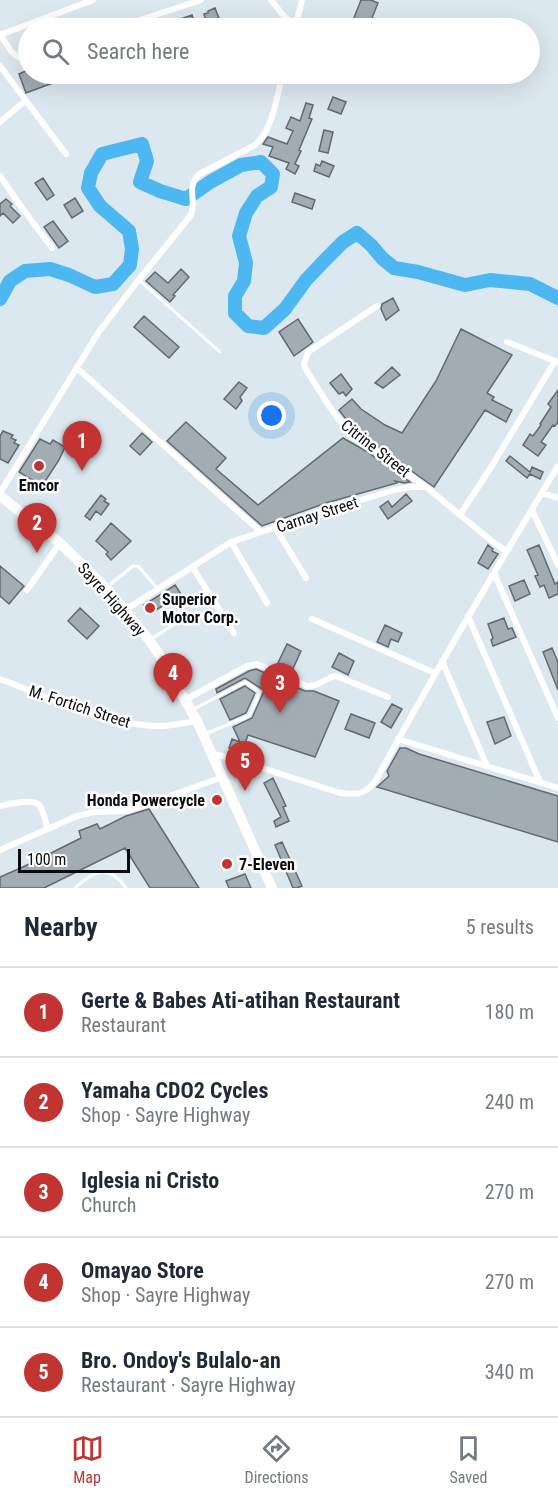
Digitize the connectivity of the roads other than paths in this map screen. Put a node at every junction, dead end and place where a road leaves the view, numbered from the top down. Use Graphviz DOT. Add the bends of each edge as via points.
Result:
graph roads {
  1 [pos="93,0"];
  2 [pos="201,0"];
  3 [pos="271,0"];
  4 [pos="302,0"];
  5 [pos="44,18"];
  6 [pos="146,18"];
  7 [pos="286,18"];
  8 [pos="297,18"];
  9 [pos="18,27"];
  10 [pos="0,34"];
  11 [pos="18,58"];
  12 [pos="0,66"];
  13 [pos="280,84"];
  14 [pos="25,101"];
  15 [pos="0,122"];
  16 [pos="66,154"];
  17 [pos="0,176"];
  18 [pos="52,248"];
  19 [pos="139,280"];
  20 [pos="377,306"];
  21 [pos="507,342"];
  22 [pos="220,352"];
  23 [pos="556,362"];
  24 [pos="77,368"];
  25 [pos="558,466"];
  26 [pos="426,487"];
  27 [pos="542,493"];
  28 [pos="0,495"];
  29 [pos="558,498"];
  30 [pos="532,510"];
  31 [pos="460,515"];
  32 [pos="275,527"];
  33 [pos="261,532"];
  34 [pos="231,542"];
  35 [pos="60,543"];
  36 [pos="506,551"];
  37 [pos="558,565"];
  38 [pos="193,568"];
  39 [pos="494,573"];
  40 [pos="306,578"];
  41 [pos="106,588"];
  42 [pos="158,589"];
  43 [pos="27,590"];
  44 [pos="267,603"];
  45 [pos="125,610"];
  46 [pos="192,614"];
  47 [pos="468,616"];
  48 [pos="312,619"];
  49 [pos="234,633"];
  50 [pos="149,640"];
  51 [pos="442,661"];
  52 [pos="435,673"];
  53 [pos="0,679"];
  54 [pos="388,697"];
  55 [pos="185,700"];
  56 [pos="194,716"];
  57 [pos="558,718"];
  58 [pos="204,735"];
  59 [pos="398,739"];
  60 [pos="213,754"];
  61 [pos="487,766"];
  62 [pos="222,777"];
  63 [pos="540,782"];
  64 [pos="558,788"];
  65 [pos="0,806"];
  66 [pos="48,829"];
  67 [pos="0,850"];
  68 [pos="75,888"];
  69 [pos="126,888"];
  70 [pos="272,888"];
  1 -- 5 [label="street"];
  2 -- 6 [label="street"];
  3 -- 7 [label="street"];
  4 -- 8 [label="street"];
  9 -- 10 [label="street"];
  10 -- 11 [label="street"];
  12 -- 14 [label="street"];
  13 -- 19 [label="street" via="263,138 198,175 191,187 191,215"];
  14 -- 15 [label="street"];
  14 -- 16 [label="street"];
  17 -- 18 [label="street"];
  19 -- 22 [label="lane"];
  19 -- 24 [label="street"];
  20 -- 26 [label="street, Citrine Street" via="308,352 305,368 338,420 353,435"];
  21 -- 23 [label="street"];
  23 -- 31 [label="street"];
  24 -- 28 [label="street"];
  24 -- 33 [label="street"];
  25 -- 27 [label="street"];
  26 -- 31 [label="street"];
  26 -- 32 [label="street, Carnay Street" via="394,490"];
  27 -- 29 [label="street"];
  27 -- 30 [label="street"];
  28 -- 35 [label="highway, Sayre Highway"];
  30 -- 36 [label="street"];
  30 -- 37 [label="street"];
  31 -- 36 [label="street"];
  32 -- 33 [label="street, Carnay Street"];
  32 -- 40 [label="street"];
  33 -- 34 [label="street, Carnay Street"];
  34 -- 38 [label="street, Carnay Street"];
  34 -- 44 [label="street"];
  35 -- 41 [label="highway, Sayre Highway"];
  35 -- 43 [label="street"];
  36 -- 39 [label="street"];
  38 -- 42 [label="street, Carnay Street"];
  38 -- 49 [label="street"];
  39 -- 47 [label="street"];
  39 -- 57 [label="street"];
  41 -- 42 [label="lane" via="138,566"];
  41 -- 45 [label="highway, Sayre Highway"];
  42 -- 45 [label="street, Carnay Street"];
  45 -- 50 [label="highway, Sayre Highway"];
  46 -- 50 [label="lane"];
  47 -- 51 [label="street"];
  47 -- 63 [label="street"];
  48 -- 52 [label="street"];
  50 -- 55 [label="highway, Sayre Highway"];
  51 -- 52 [label="street"];
  51 -- 61 [label="street"];
  52 -- 59 [label="street"];
  53 -- 56 [label="street, M. Fortich Street" via="127,722 165,726"];
  54 -- 55 [label="street" via="336,676 307,686 257,664"];
  55 -- 56 [label="highway, Sayre Highway"];
  56 -- 58 [label="highway, Sayre Highway"];
  56 -- 58 [label="lane" via="245,682 260,692 249,716"];
  58 -- 60 [label="highway, Sayre Highway"];
  59 -- 60 [label="street" via="376,780 359,794 340,793"];
  59 -- 61 [label="street"];
  60 -- 62 [label="highway, Sayre Highway"];
  61 -- 63 [label="street"];
  62 -- 66 [label="street" via="128,811 94,812"];
  62 -- 70 [label="highway, Sayre Highway"];
  63 -- 64 [label="street"];
  65 -- 66 [label="street" via="34,801 41,807"];
  66 -- 67 [label="street"];
  68 -- 69 [label="lane" via="100,871 112,875"];
}
